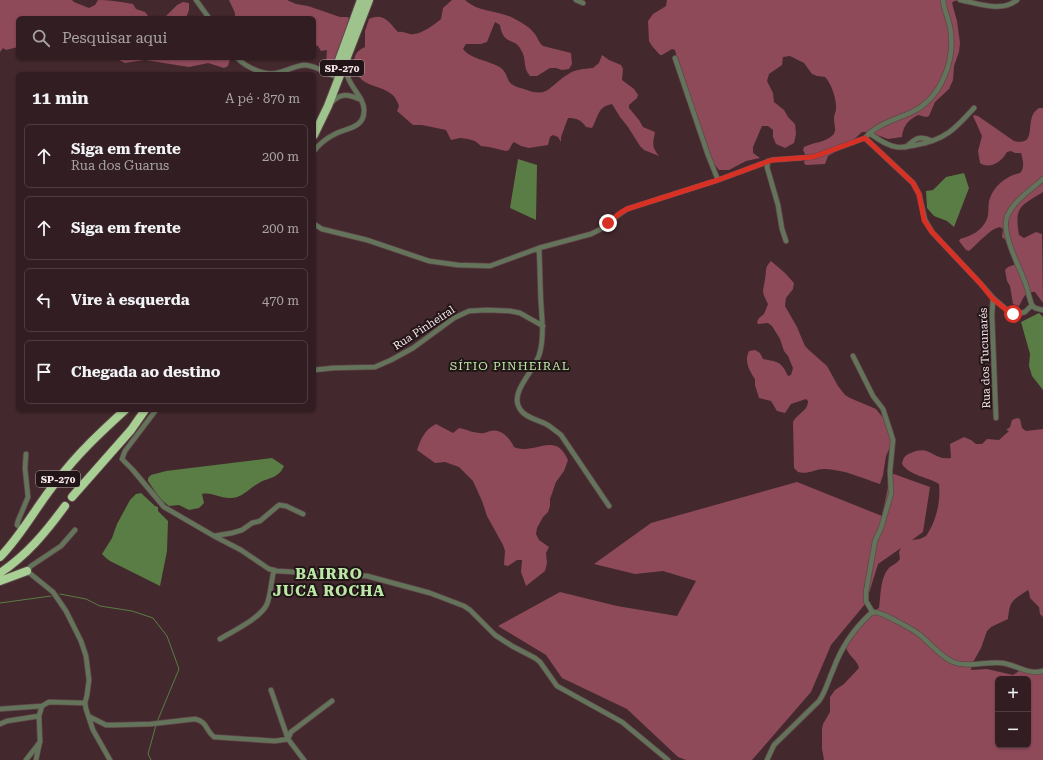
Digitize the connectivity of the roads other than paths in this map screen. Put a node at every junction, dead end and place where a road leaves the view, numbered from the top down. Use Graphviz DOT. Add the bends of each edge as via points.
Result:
graph roads {
  1 [pos="196,0"];
  2 [pos="361,0"];
  3 [pos="368,0"];
  4 [pos="576,0"];
  5 [pos="943,0"];
  6 [pos="960,0"];
  7 [pos="1017,0"];
  8 [pos="583,4"];
  9 [pos="208,16"];
  10 [pos="346,58"];
  11 [pos="675,58"];
  12 [pos="240,60"];
  13 [pos="264,72"];
  14 [pos="280,72"];
  15 [pos="334,76"];
  16 [pos="360,100"];
  17 [pos="328,106"];
  18 [pos="974,108"];
  19 [pos="316,118"];
  20 [pos="316,131"];
  21 [pos="869,133"];
  22 [pos="865,138"];
  23 [pos="316,149"];
  24 [pos="768,161"];
  25 [pos="1043,179"];
  26 [pos="718,180"];
  27 [pos="316,225"];
  28 [pos="786,241"];
  29 [pos="539,248"];
  30 [pos="992,298"];
  31 [pos="1032,305"];
  32 [pos="1043,310"];
  33 [pos="542,326"];
  34 [pos="853,356"];
  35 [pos="316,370"];
  36 [pos="123,412"];
  37 [pos="144,412"];
  38 [pos="154,412"];
  39 [pos="996,418"];
  40 [pos="26,454"];
  41 [pos="72,497"];
  42 [pos="65,506"];
  43 [pos="609,506"];
  44 [pos="303,514"];
  45 [pos="22,529"];
  46 [pos="75,530"];
  47 [pos="214,536"];
  48 [pos="0,557"];
  49 [pos="274,570"];
  50 [pos="27,571"];
  51 [pos="0,573"];
  52 [pos="0,581"];
  53 [pos="873,613"];
  54 [pos="220,639"];
  55 [pos="1043,671"];
  56 [pos="271,690"];
  57 [pos="332,701"];
  58 [pos="85,702"];
  59 [pos="42,706"];
  60 [pos="0,709"];
  61 [pos="39,716"];
  62 [pos="90,717"];
  63 [pos="0,724"];
  64 [pos="288,739"];
  65 [pos="40,741"];
  66 [pos="26,760"];
  67 [pos="36,760"];
  68 [pos="110,760"];
  69 [pos="304,760"];
  70 [pos="668,760"];
  71 [pos="766,760"];
  1 -- 9 [label="street"];
  2 -- 15 [label="highway, SP-270"];
  3 -- 10 [label="highway, SP-270"];
  4 -- 8 [label="street"];
  5 -- 21 [label="street" via="950,27 951,44 947,70 942,79 923,105"];
  6 -- 7 [label="street" via="1002,7"];
  10 -- 16 [label="street" via="347,76"];
  10 -- 17 [label="highway, SP-270"];
  11 -- 26 [label="street"];
  12 -- 13 [label="street"];
  14 -- 15 [label="street" via="304,65"];
  15 -- 19 [label="highway, SP-270"];
  16 -- 17 [label="street" via="343,95"];
  16 -- 23 [label="street" via="364,111 359,123 329,137"];
  17 -- 20 [label="highway, SP-270"];
  18 -- 21 [label="street" via="948,134 932,141 896,147"];
  21 -- 22 [label="street"];
  22 -- 24 [label="street" via="813,157"];
  22 -- 30 [label="street" via="913,183 919,194 924,220 932,232"];
  24 -- 26 [label="street"];
  24 -- 28 [label="street" via="767,167"];
  25 -- 31 [label="street" via="1014,205 1006,222 1007,237"];
  26 -- 29 [label="street" via="627,209 592,234"];
  27 -- 29 [label="street" via="443,264 490,266"];
  29 -- 33 [label="street"];
  30 -- 31 [label="street" via="1013,314 1025,312"];
  30 -- 39 [label="street, Rua dos Tucunarés"];
  31 -- 32 [label="street"];
  33 -- 35 [label="street, Rua Pinheiral" via="520,313 510,311 469,312 454,318 412,348 375,367"];
  33 -- 43 [label="street" via="540,352 518,392 518,406 520,410 561,435"];
  34 -- 53 [label="street" via="873,396 883,409 893,440 891,494 875,541 866,592 866,601"];
  36 -- 45 [label="highway, SP-270" via="82,450"];
  37 -- 41 [label="highway, SP-270"];
  38 -- 47 [label="street" via="127,448 122,459 164,507"];
  40 -- 45 [label="street" via="28,497 17,525"];
  42 -- 51 [label="highway" via="34,545"];
  44 -- 47 [label="street" via="280,505 263,519 242,530"];
  45 -- 48 [label="highway, SP-270"];
  46 -- 50 [label="street" via="61,546"];
  47 -- 49 [label="street"];
  49 -- 54 [label="street" via="268,602 262,612"];
  49 -- 70 [label="street" via="367,576 430,592 458,603 470,610 501,640 540,662 557,686 622,722"];
  50 -- 52 [label="highway"];
  50 -- 58 [label="street" via="54,592 81,641 89,680"];
  53 -- 55 [label="street" via="881,614 908,627 954,662 964,665 1003,663 1026,671"];
  53 -- 71 [label="street" via="862,621 842,648 822,697 774,746"];
  56 -- 64 [label="street"];
  57 -- 64 [label="street" via="291,732"];
  58 -- 59 [label="street" via="49,702"];
  58 -- 62 [label="street"];
  59 -- 60 [label="street"];
  59 -- 61 [label="street"];
  61 -- 63 [label="street"];
  61 -- 65 [label="street"];
  62 -- 64 [label="street" via="106,725 160,724 195,719 205,723 209,733 214,737 275,741"];
  62 -- 68 [label="street"];
  64 -- 69 [label="street"];
  65 -- 66 [label="street"];
  65 -- 67 [label="street"];
}
